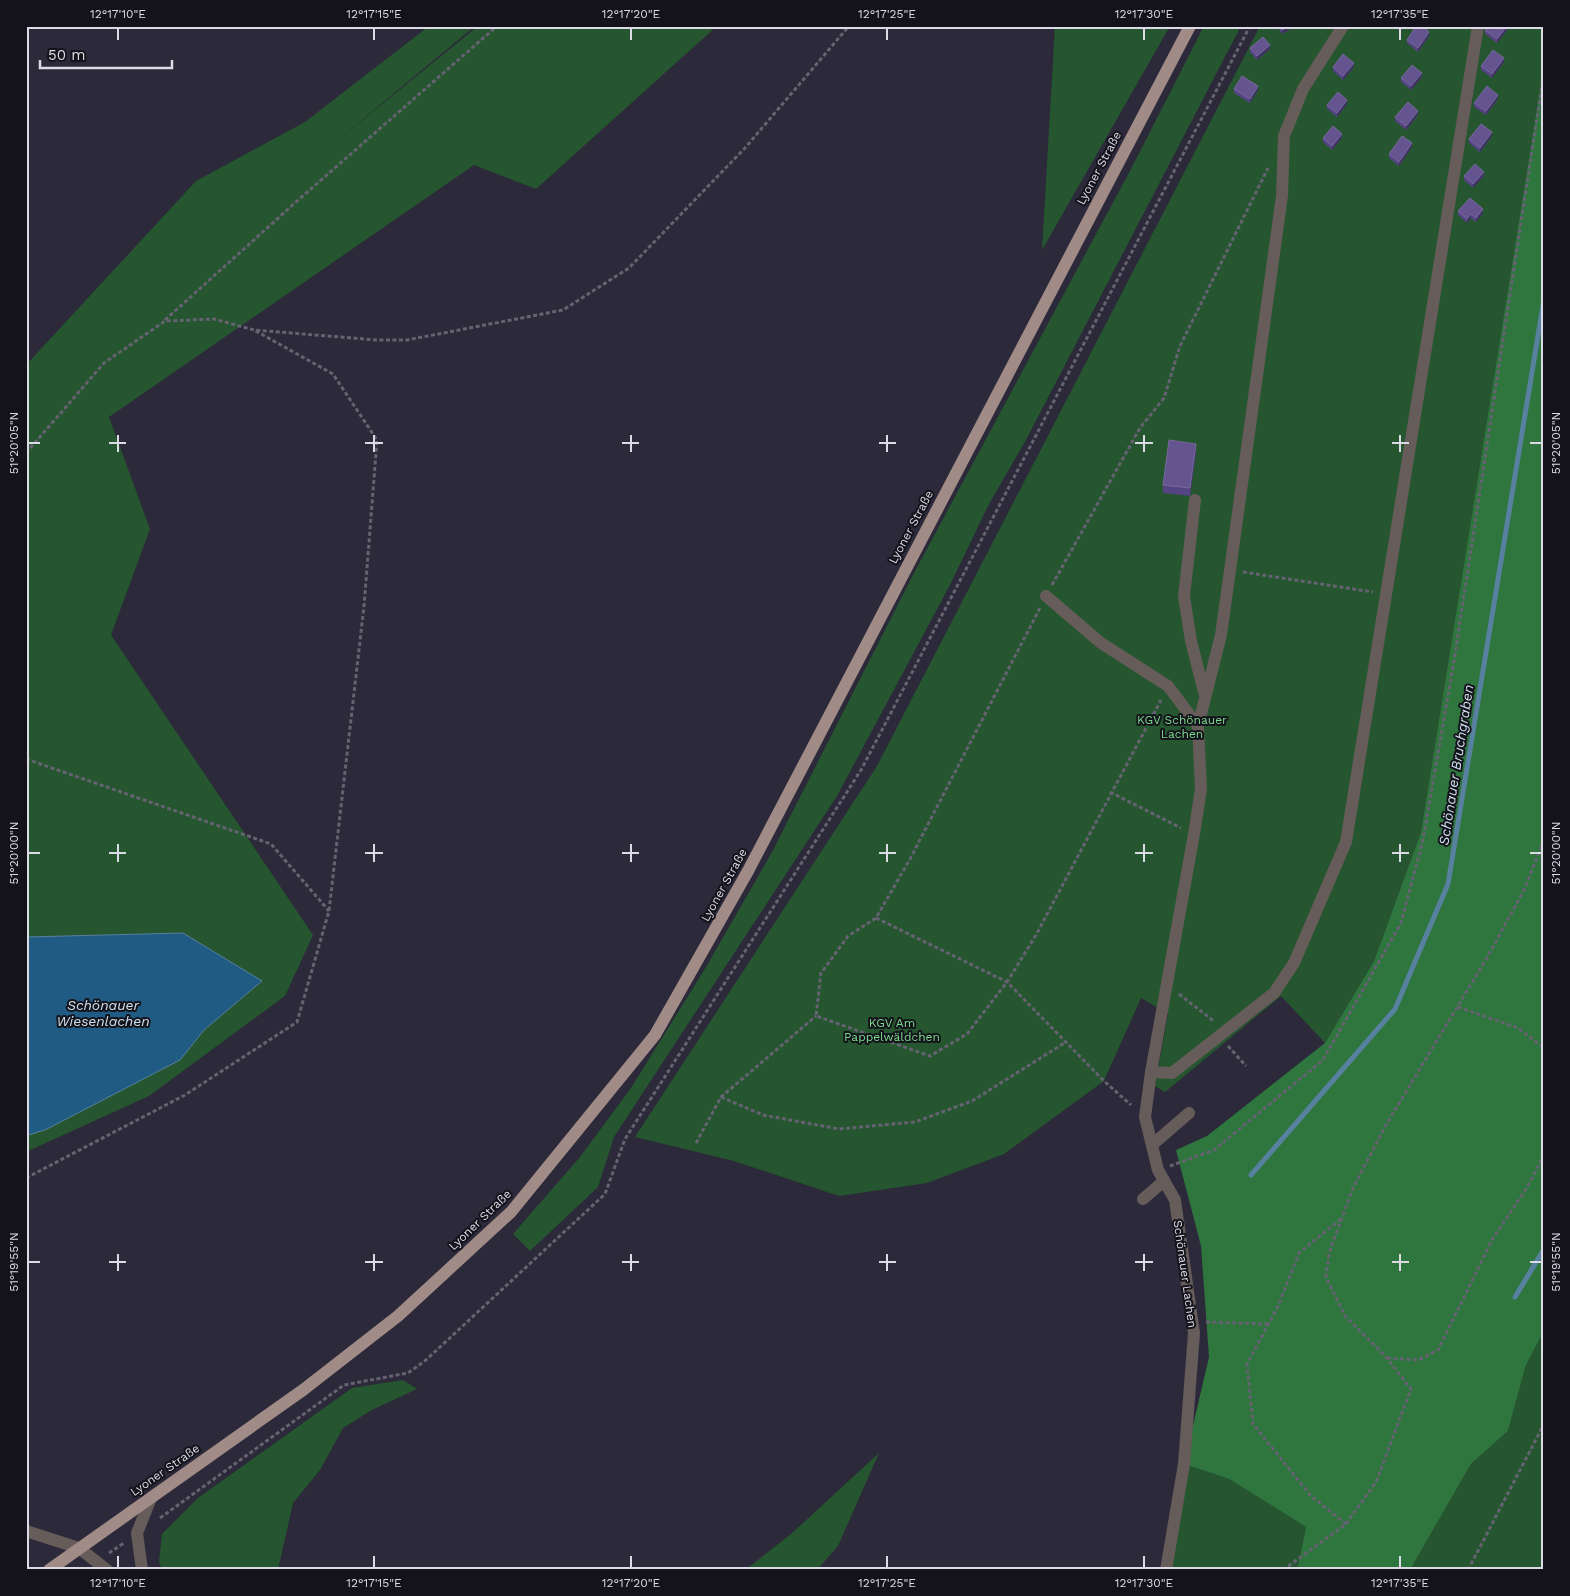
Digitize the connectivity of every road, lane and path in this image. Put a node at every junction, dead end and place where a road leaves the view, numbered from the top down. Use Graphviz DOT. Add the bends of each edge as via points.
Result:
graph roads {
  1 [pos="497,26"];
  2 [pos="849,26"];
  3 [pos="1190,26"];
  4 [pos="1250,26"];
  5 [pos="1343,26"];
  6 [pos="1478,26"];
  7 [pos="1544,72"];
  8 [pos="1271,161"];
  9 [pos="165,321"];
  10 [pos="254,330"];
  11 [pos="26,453"];
  12 [pos="1195,500"];
  13 [pos="1248,572"];
  14 [pos="1386,594"];
  15 [pos="1046,596"];
  16 [pos="1168,686"];
  17 [pos="1205,694"];
  18 [pos="1198,726"];
  19 [pos="26,759"];
  20 [pos="1110,792"];
  21 [pos="1194,834"];
  22 [pos="1544,840"];
  23 [pos="329,911"];
  24 [pos="876,918"];
  25 [pos="1007,982"];
  26 [pos="1458,1007"];
  27 [pos="816,1016"];
  28 [pos="1066,1042"];
  29 [pos="1544,1048"];
  30 [pos="1151,1072"];
  31 [pos="721,1097"];
  32 [pos="1189,1113"];
  33 [pos="1145,1117"];
  34 [pos="696,1142"];
  35 [pos="1152,1145"];
  36 [pos="1544,1155"];
  37 [pos="1161,1176"];
  38 [pos="26,1178"];
  39 [pos="1143,1198"];
  40 [pos="1342,1218"];
  41 [pos="1192,1322"];
  42 [pos="1268,1324"];
  43 [pos="1386,1358"];
  44 [pos="1544,1424"];
  45 [pos="151,1498"];
  46 [pos="159,1519"];
  47 [pos="1346,1524"];
  48 [pos="26,1531"];
  49 [pos="79,1548"];
  50 [pos="49,1570"];
  51 [pos="108,1570"];
  52 [pos="142,1570"];
  53 [pos="1166,1570"];
  54 [pos="1283,1570"];
  55 [pos="1468,1570"];
  1 -- 9 [label="path"];
  2 -- 10 [label="path" via="745,148 629,268 563,310 407,340"];
  3 -- 45 [label="main road, Lyoner Straße" via="748,871 655,1036 511,1212 398,1316 303,1390"];
  4 -- 46 [label="path" via="861,770 625,1139 605,1194 426,1360 408,1373 344,1385"];
  5 -- 17 [label="street, Schönauer Lachen" via="1303,89 1284,136 1282,196 1224,616"];
  6 -- 14 [label="street"];
  7 -- 37 [label="path" via="1454,661 1423,840 1401,922 1323,1060 1214,1150"];
  8 -- 15 [label="path" via="1180,346 1164,398 1140,428"];
  9 -- 10 [label="path" via="214,319"];
  9 -- 11 [label="path" via="104,363"];
  10 -- 23 [label="path" via="334,374 376,440 364,606"];
  12 -- 17 [label="street" via="1184,596 1191,641"];
  13 -- 14 [label="path"];
  14 -- 30 [label="street" via="1346,842 1294,963 1274,993 1172,1073"];
  15 -- 16 [label="street" via="1101,643"];
  15 -- 24 [label="path" via="910,859"];
  16 -- 18 [label="street"];
  16 -- 20 [label="path"];
  17 -- 18 [label="street, Schönauer Lachen"];
  18 -- 21 [label="street, Schönauer Lachen" via="1201,789"];
  19 -- 23 [label="path" via="271,844"];
  20 -- 21 [label="path"];
  20 -- 25 [label="path" via="1036,935"];
  21 -- 30 [label="street, Schönauer Lachen"];
  22 -- 26 [label="path" via="1524,890"];
  23 -- 38 [label="path" via="297,1022 185,1095"];
  24 -- 25 [label="path"];
  24 -- 27 [label="path" via="848,936 821,973"];
  25 -- 27 [label="path" via="967,1034 930,1056"];
  25 -- 28 [label="path"];
  26 -- 29 [label="path" via="1518,1028"];
  26 -- 40 [label="path" via="1386,1124 1353,1188"];
  27 -- 31 [label="path"];
  28 -- 31 [label="path" via="972,1101 915,1122 839,1129 763,1115"];
  28 -- 33 [label="path"];
  30 -- 33 [label="street, Schönauer Lachen"];
  31 -- 34 [label="path"];
  32 -- 35 [label="street"];
  33 -- 35 [label="street, Schönauer Lachen"];
  35 -- 37 [label="street, Schönauer Lachen"];
  36 -- 43 [label="path" via="1493,1238 1438,1350 1418,1360"];
  37 -- 39 [label="street"];
  37 -- 41 [label="street, Schönauer Lachen" via="1175,1200"];
  40 -- 42 [label="path" via="1299,1253"];
  40 -- 43 [label="path" via="1329,1253 1326,1277 1345,1316"];
  41 -- 42 [label="path"];
  41 -- 53 [label="street, Schönauer Lachen" via="1194,1333 1184,1464"];
  42 -- 47 [label="path" via="1247,1364 1252,1424 1312,1496"];
  43 -- 47 [label="path" via="1411,1389 1376,1482"];
  44 -- 55 [label="path"];
  45 -- 49 [label="main road, Lyoner Straße"];
  45 -- 52 [label="street" via="137,1533"];
  47 -- 54 [label="path"];
  48 -- 49 [label="street"];
  49 -- 50 [label="main road, Lyoner Straße"];
  49 -- 51 [label="street"];
}
